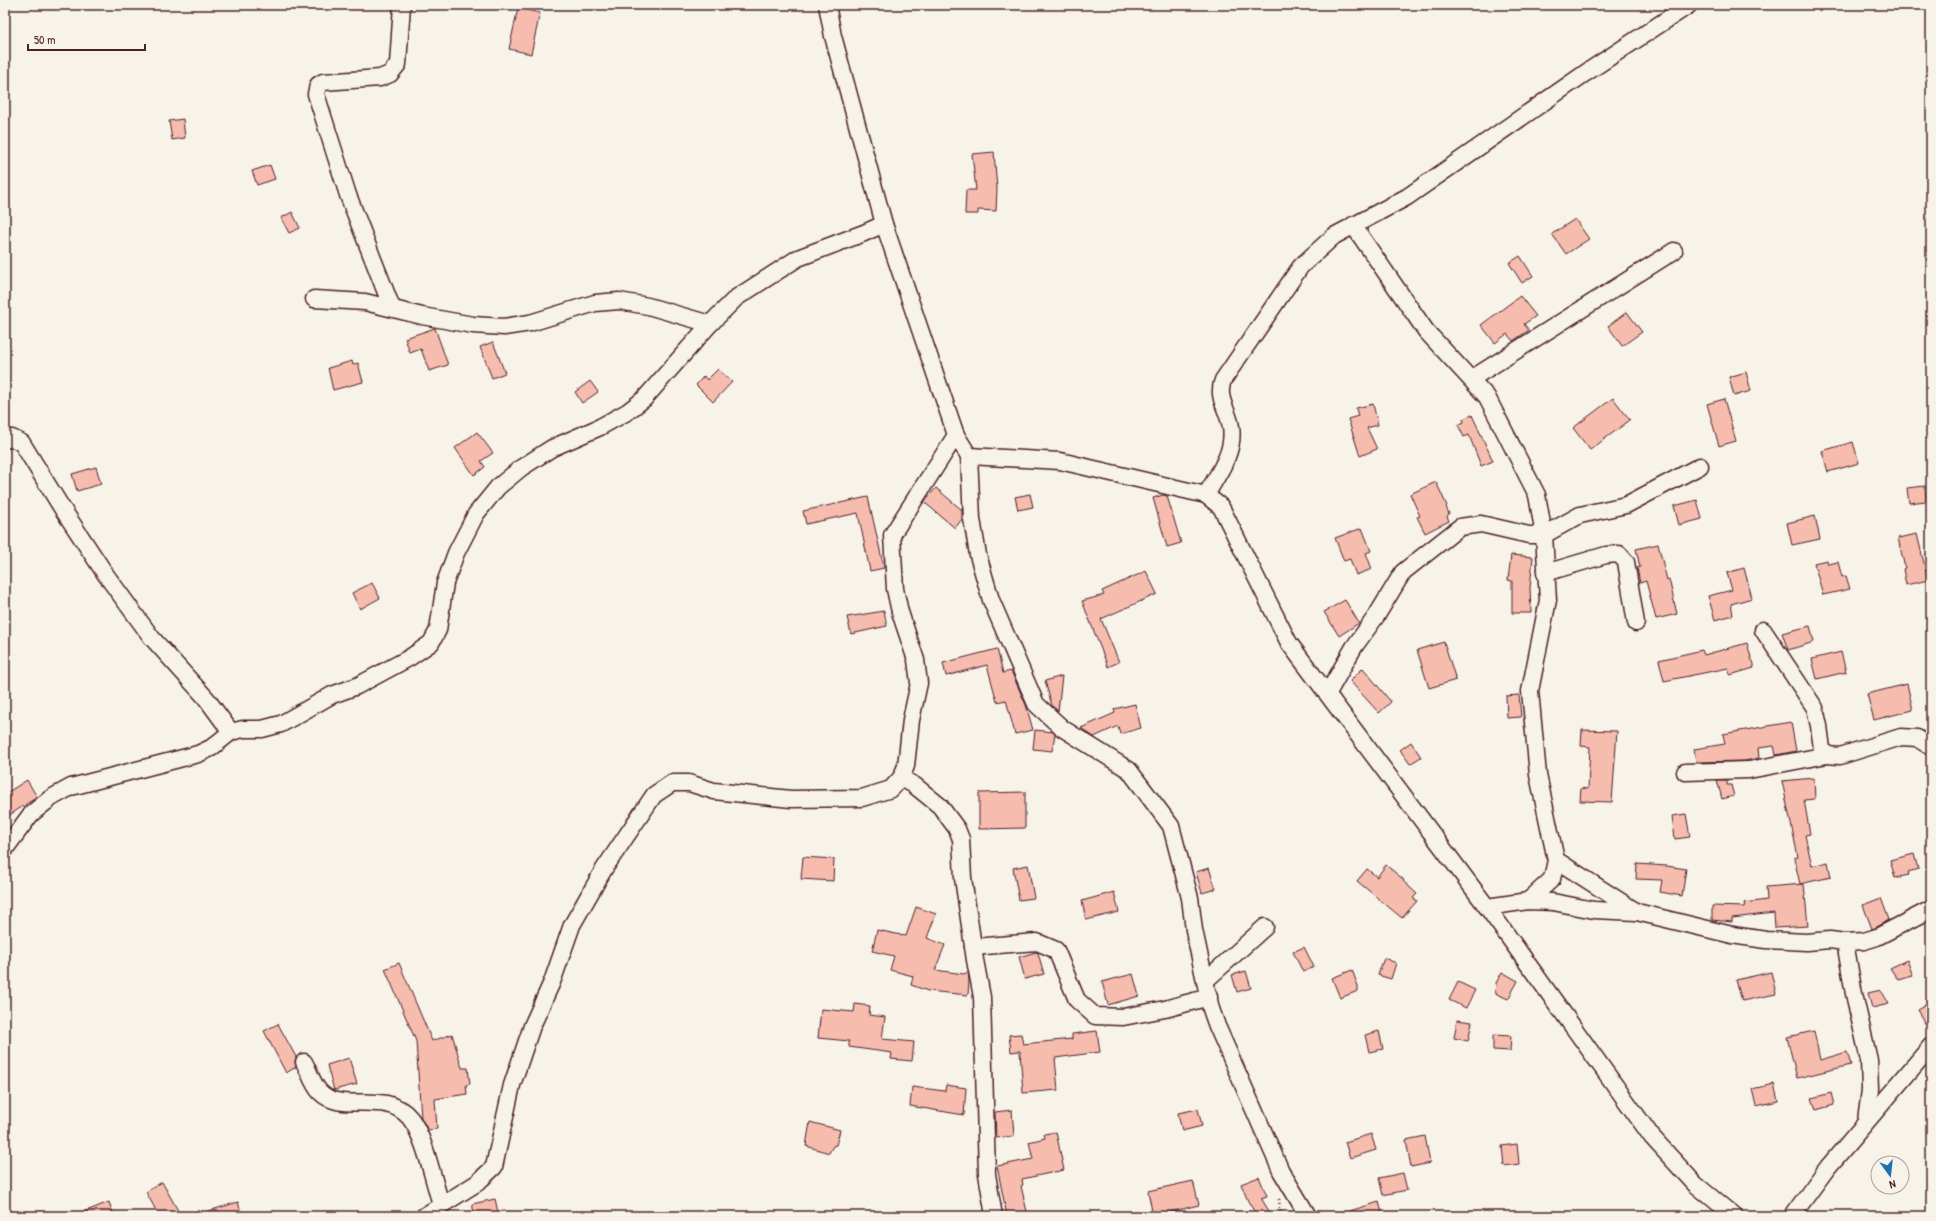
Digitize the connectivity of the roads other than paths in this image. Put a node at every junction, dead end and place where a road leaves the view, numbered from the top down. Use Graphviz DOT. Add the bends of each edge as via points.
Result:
graph roads {
  1 [pos="402,5"];
  2 [pos="827,5"];
  3 [pos="1689,5"];
  4 [pos="884,224"];
  5 [pos="1353,226"];
  6 [pos="1674,251"];
  7 [pos="314,299"];
  8 [pos="392,308"];
  9 [pos="710,324"];
  10 [pos="1471,379"];
  11 [pos="956,435"];
  12 [pos="5,440"];
  13 [pos="969,456"];
  14 [pos="1700,466"];
  15 [pos="1206,495"];
  16 [pos="1544,535"];
  17 [pos="1545,573"];
  18 [pos="1636,623"];
  19 [pos="1763,630"];
  20 [pos="1328,693"];
  21 [pos="231,732"];
  22 [pos="1931,747"];
  23 [pos="1827,755"];
  24 [pos="1685,772"];
  25 [pos="901,778"];
  26 [pos="5,849"];
  27 [pos="1556,860"];
  28 [pos="1528,901"];
  29 [pos="1487,907"];
  30 [pos="1931,909"];
  31 [pos="1637,912"];
  32 [pos="1265,927"];
  33 [pos="1845,942"];
  34 [pos="973,947"];
  35 [pos="1205,981"];
  36 [pos="1209,997"];
  37 [pos="1931,1046"];
  38 [pos="304,1062"];
  39 [pos="1866,1121"];
  40 [pos="441,1204"];
  41 [pos="424,1216"];
  42 [pos="994,1216"];
  43 [pos="1308,1216"];
  44 [pos="1734,1216"];
  45 [pos="1792,1216"];
  1 -- 8 [label="street" via="398,64 390,74 380,78 323,82 318,85 316,94 348,195"];
  2 -- 4 [label="street" via="833,36"];
  3 -- 5 [label="street" via="1584,74 1407,197"];
  4 -- 9 [label="street" via="798,258 736,298"];
  4 -- 11 [label="street"];
  5 -- 10 [label="street" via="1426,331"];
  5 -- 15 [label="street" via="1334,236 1301,266 1223,380 1220,390 1231,428 1229,453"];
  6 -- 10 [label="street"];
  7 -- 8 [label="street" via="366,302"];
  8 -- 9 [label="street" via="473,325 504,327 530,324 595,303 619,301 648,306"];
  9 -- 21 [label="street" via="627,412 552,448 521,468 498,488 476,514 456,553 445,583 438,630 431,643 409,658 356,686 332,695 280,724 262,729"];
  10 -- 16 [label="street" via="1487,397 1537,494"];
  11 -- 13 [label="street"];
  11 -- 25 [label="street" via="892,535 895,589 916,660 919,683 911,720 906,766"];
  12 -- 21 [label="street" via="12,438 22,442 106,575 152,638 206,698"];
  13 -- 15 [label="street" via="1060,460"];
  13 -- 35 [label="street" via="972,519 978,555 991,600 1036,704 1062,728 1129,770 1171,826 1190,898"];
  14 -- 16 [label="street" via="1626,505 1580,515"];
  15 -- 20 [label="street" via="1221,507 1289,642"];
  16 -- 17 [label="street"];
  16 -- 20 [label="street" via="1529,535 1481,524 1460,527 1403,572 1354,647"];
  17 -- 18 [label="street" via="1606,555 1619,554 1626,562"];
  17 -- 27 [label="street" via="1548,600 1530,691 1538,775"];
  19 -- 23 [label="street" via="1814,708 1822,749"];
  20 -- 29 [label="street"];
  21 -- 26 [label="street" via="211,748 198,754 71,788 51,798 31,814"];
  22 -- 23 [label="street" via="1917,738 1901,737 1840,756"];
  23 -- 24 [label="street" via="1749,770"];
  25 -- 34 [label="street" via="940,806 957,829 961,839 963,878"];
  25 -- 40 [label="street" via="891,789 854,798 816,800 764,797 714,791 683,783 672,783 654,795 604,869 572,925 514,1078 494,1167 477,1183"];
  27 -- 28 [label="street" via="1552,879"];
  27 -- 31 [label="street"];
  28 -- 29 [label="street"];
  28 -- 31 [label="street" via="1553,902 1594,910"];
  29 -- 44 [label="street" via="1652,1137 1695,1184"];
  30 -- 33 [label="street" via="1864,941"];
  31 -- 33 [label="street" via="1732,935 1766,940"];
  32 -- 35 [label="street"];
  33 -- 39 [label="street" via="1869,1060 1870,1090"];
  34 -- 36 [label="street" via="1037,942 1056,950 1077,1000 1095,1016 1123,1017"];
  34 -- 42 [label="street" via="982,997 987,1174"];
  35 -- 36 [label="street"];
  36 -- 43 [label="street" via="1217,1026 1280,1171"];
  37 -- 39 [label="street"];
  38 -- 40 [label="street" via="319,1091 330,1099 384,1102 396,1107 410,1118 418,1130"];
  39 -- 45 [label="street"];
  40 -- 41 [label="street"];
}
